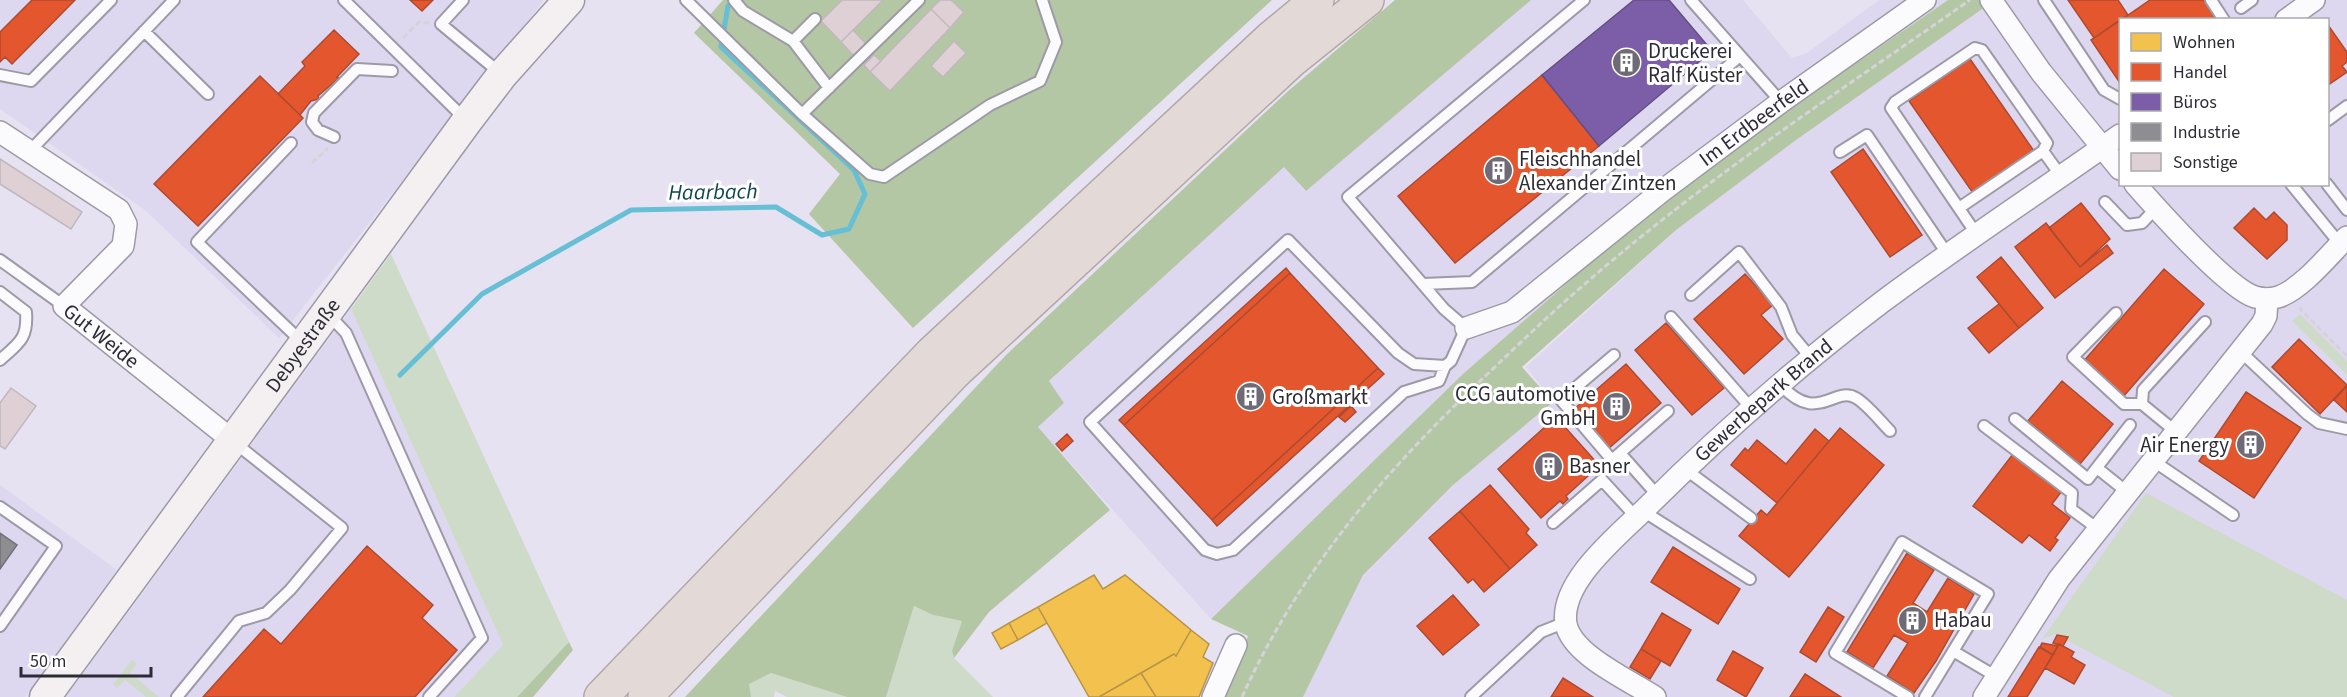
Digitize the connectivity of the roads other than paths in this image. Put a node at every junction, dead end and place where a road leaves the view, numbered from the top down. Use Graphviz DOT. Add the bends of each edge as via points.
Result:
graph roads {
  1 [pos="111,0"];
  2 [pos="174,0"];
  3 [pos="344,0"];
  4 [pos="464,0"];
  5 [pos="569,0"];
  6 [pos="686,0"];
  7 [pos="734,0"];
  8 [pos="919,0"];
  9 [pos="1042,0"];
  10 [pos="1317,0"];
  11 [pos="1367,0"];
  12 [pos="1584,0"];
  13 [pos="1691,0"];
  14 [pos="1925,0"];
  15 [pos="1991,0"];
  16 [pos="2044,0"];
  17 [pos="2211,0"];
  18 [pos="2252,0"];
  19 [pos="2309,1"];
  20 [pos="2241,8"];
  21 [pos="2223,18"];
  22 [pos="2288,18"];
  23 [pos="815,19"];
  24 [pos="144,31"];
  25 [pos="793,41"];
  26 [pos="1740,56"];
  27 [pos="392,71"];
  28 [pos="0,75"];
  29 [pos="502,75"];
  30 [pos="829,88"];
  31 [pos="208,94"];
  32 [pos="2119,98"];
  33 [pos="1780,102"];
  34 [pos="2347,106"];
  35 [pos="802,114"];
  36 [pos="2329,119"];
  37 [pos="467,121"];
  38 [pos="0,132"];
  39 [pos="2119,136"];
  40 [pos="335,138"];
  41 [pos="291,143"];
  42 [pos="2102,148"];
  43 [pos="2043,151"];
  44 [pos="29,152"];
  45 [pos="1840,152"];
  46 [pos="2119,167"];
  47 [pos="2061,176"];
  48 [pos="2329,185"];
  49 [pos="2137,186"];
  50 [pos="2293,186"];
  51 [pos="2105,202"];
  52 [pos="1959,208"];
  53 [pos="2156,208"];
  54 [pos="2347,210"];
  55 [pos="1977,235"];
  56 [pos="2343,240"];
  57 [pos="1948,255"];
  58 [pos="0,260"];
  59 [pos="1422,284"];
  60 [pos="0,292"];
  61 [pos="1691,295"];
  62 [pos="2267,299"];
  63 [pos="64,306"];
  64 [pos="325,311"];
  65 [pos="2116,313"];
  66 [pos="1671,317"];
  67 [pos="2205,322"];
  68 [pos="1466,328"];
  69 [pos="303,343"];
  70 [pos="2240,351"];
  71 [pos="1614,355"];
  72 [pos="1811,358"];
  73 [pos="0,360"];
  74 [pos="1445,366"];
  75 [pos="1780,384"];
  76 [pos="2142,404"];
  77 [pos="1752,408"];
  78 [pos="1668,411"];
  79 [pos="2015,419"];
  80 [pos="2130,425"];
  81 [pos="1984,426"];
  82 [pos="2347,429"];
  83 [pos="1890,431"];
  84 [pos="2175,431"];
  85 [pos="232,440"];
  86 [pos="1620,453"];
  87 [pos="2152,459"];
  88 [pos="2097,468"];
  89 [pos="1685,469"];
  90 [pos="2127,492"];
  91 [pos="0,507"];
  92 [pos="1646,508"];
  93 [pos="2233,515"];
  94 [pos="1751,518"];
  95 [pos="1553,523"];
  96 [pos="2098,529"];
  97 [pos="1750,579"];
  98 [pos="1566,622"];
  99 [pos="0,626"];
  100 [pos="1236,645"];
  101 [pos="1953,651"];
  102 [pos="1997,677"];
  103 [pos="1476,695"];
  104 [pos="45,697"];
  105 [pos="177,697"];
  106 [pos="429,697"];
  107 [pos="601,697"];
  108 [pos="645,697"];
  109 [pos="1214,697"];
  110 [pos="1655,697"];
  111 [pos="1908,697"];
  112 [pos="1925,697"];
  113 [pos="1984,697"];
  1 -- 28 [label="lane" via="31,81"];
  2 -- 24 [label="lane"];
  3 -- 37 [label="lane"];
  4 -- 29 [label="lane" via="441,24"];
  5 -- 29 [label="main road, Debyestraße"];
  6 -- 35 [label="lane"];
  7 -- 25 [label="lane" via="743,11"];
  8 -- 30 [label="lane"];
  9 -- 35 [label="lane" via="1056,42 1040,81 990,105 884,177 870,174"];
  10 -- 107 [label="highway" via="932,352"];
  11 -- 108 [label="highway" via="1291,62 954,373"];
  12 -- 59 [label="lane" via="1348,197"];
  13 -- 26 [label="lane"];
  14 -- 33 [label="street, Im Erdbeerfeld"];
  15 -- 42 [label="street" via="2041,72"];
  16 -- 32 [label="lane" via="2104,90"];
  17 -- 21 [label="lane"];
  18 -- 20 [label="lane"];
  19 -- 22 [label="street"];
  23 -- 25 [label="lane"];
  24 -- 31 [label="lane"];
  24 -- 44 [label="lane"];
  25 -- 30 [label="lane"];
  26 -- 33 [label="lane"];
  26 -- 59 [label="lane" via="1472,282"];
  27 -- 40 [label="lane" via="357,69 314,113 312,122 318,130"];
  29 -- 37 [label="main road, Debyestraße"];
  30 -- 35 [label="lane"];
  33 -- 68 [label="street, Im Erdbeerfeld" via="1512,312"];
  34 -- 36 [label="lane"];
  37 -- 64 [label="main road, Debyestraße"];
  38 -- 44 [label="street, Gut Weide"];
  39 -- 42 [label="street, Gewerbepark Brand"];
  41 -- 69 [label="lane" via="197,242"];
  42 -- 46 [label="street"];
  42 -- 47 [label="street, Gewerbepark Brand"];
  43 -- 47 [label="lane"];
  43 -- 52 [label="lane"];
  43 -- 52 [label="lane" via="2047,143 1982,50 1975,48 1891,108"];
  44 -- 63 [label="street, Gut Weide" via="119,210 126,224 123,246"];
  45 -- 57 [label="lane" via="1867,135"];
  47 -- 55 [label="street, Gewerbepark Brand"];
  48 -- 54 [label="lane"];
  49 -- 53 [label="street"];
  50 -- 56 [label="lane"];
  51 -- 53 [label="lane" via="2127,225 2142,223"];
  52 -- 55 [label="lane"];
  53 -- 62 [label="street" via="2234,284 2254,297"];
  55 -- 57 [label="street, Gewerbepark Brand"];
  56 -- 62 [label="street" via="2297,286"];
  57 -- 72 [label="street, Gewerbepark Brand"];
  58 -- 63 [label="lane"];
  59 -- 68 [label="lane"];
  60 -- 73 [label="lane" via="26,312 27,327 23,339"];
  61 -- 72 [label="lane" via="1739,252 1781,307 1792,335"];
  62 -- 70 [label="street" via="2262,324"];
  63 -- 85 [label="street, Gut Weide"];
  64 -- 69 [label="main road, Debyestraße"];
  64 -- 106 [label="lane" via="346,333 482,638"];
  65 -- 76 [label="lane" via="2073,357 2124,404"];
  66 -- 77 [label="lane"];
  67 -- 76 [label="lane" via="2143,390"];
  68 -- 74 [label="lane"];
  69 -- 85 [label="main road, Debyestraße"];
  70 -- 82 [label="lane" via="2319,423"];
  70 -- 84 [label="street"];
  71 -- 86 [label="lane" via="1561,400 1612,460"];
  72 -- 75 [label="street, Gewerbepark Brand"];
  74 -- 74 [label="lane" via="1414,364 1398,353 1288,240 1090,422 1205,550 1216,554 1233,550 1404,392 1438,381"];
  75 -- 77 [label="street, Gewerbepark Brand"];
  75 -- 83 [label="lane" via="1794,400 1810,404 1846,395 1856,398"];
  76 -- 84 [label="lane"];
  77 -- 89 [label="street, Gewerbepark Brand"];
  78 -- 86 [label="lane"];
  79 -- 88 [label="lane" via="2088,479"];
  80 -- 88 [label="lane"];
  81 -- 96 [label="lane" via="2072,493 2071,508"];
  84 -- 87 [label="street"];
  85 -- 104 [label="main road, Debyestraße"];
  85 -- 105 [label="lane" via="342,528 266,613 239,621"];
  86 -- 92 [label="lane"];
  87 -- 90 [label="street"];
  87 -- 93 [label="lane"];
  88 -- 90 [label="lane"];
  89 -- 92 [label="street, Gewerbepark Brand"];
  89 -- 94 [label="lane"];
  90 -- 96 [label="street"];
  91 -- 99 [label="lane" via="56,546"];
  92 -- 95 [label="lane" via="1602,480"];
  92 -- 97 [label="lane"];
  92 -- 98 [label="street, Gewerbepark Brand" via="1576,584 1566,607"];
  96 -- 102 [label="street" via="2060,579"];
  98 -- 103 [label="lane" via="1541,632"];
  98 -- 110 [label="street" via="1569,635 1580,649"];
  100 -- 109 [label="street"];
  101 -- 102 [label="lane"];
  101 -- 111 [label="lane" via="1988,594 1902,542 1835,653"];
  101 -- 112 [label="lane"];
  102 -- 113 [label="street"];
}
